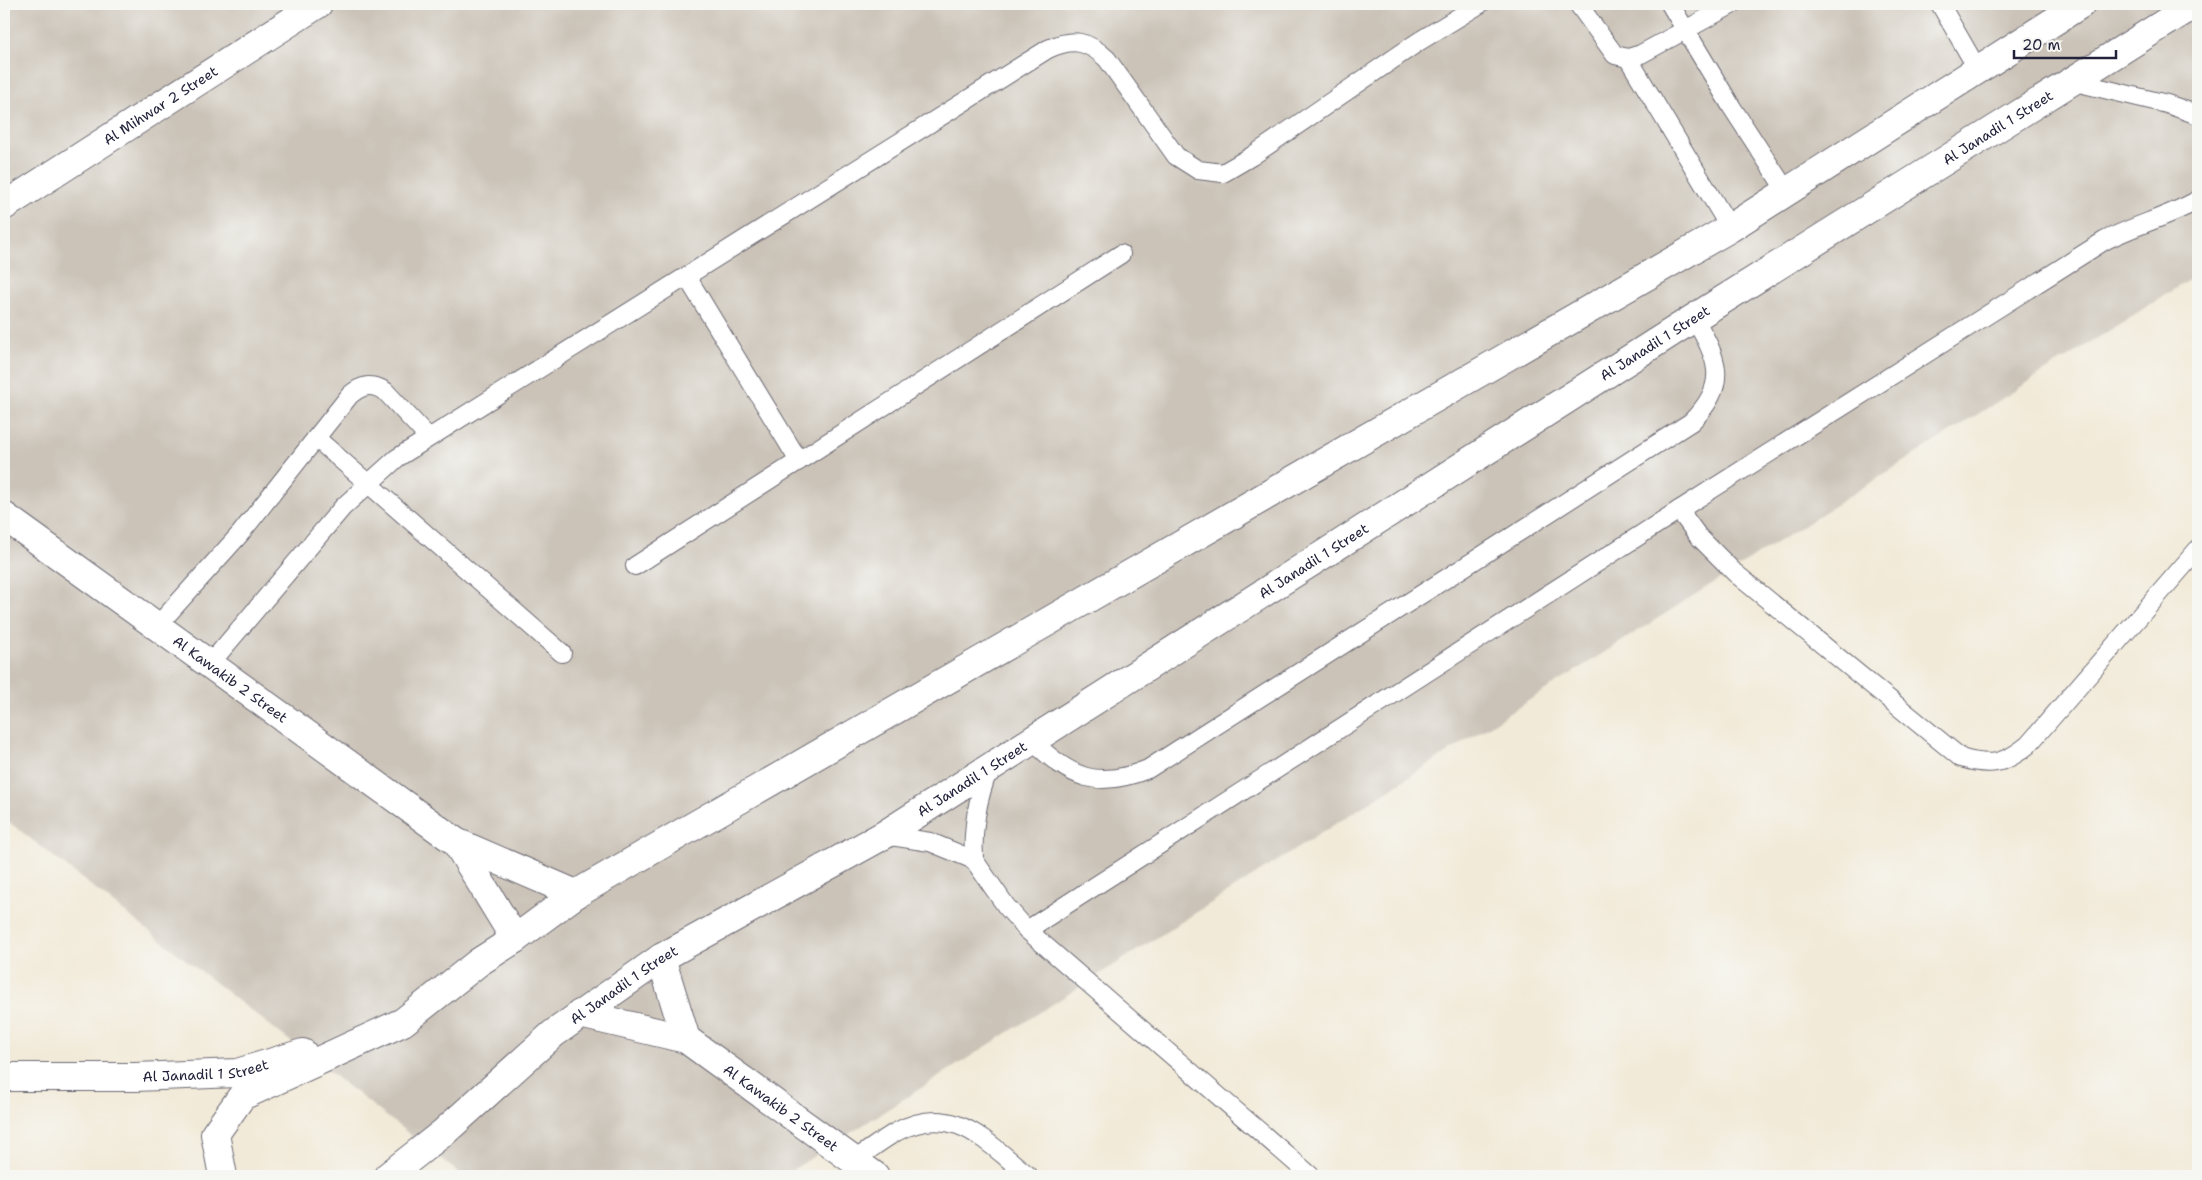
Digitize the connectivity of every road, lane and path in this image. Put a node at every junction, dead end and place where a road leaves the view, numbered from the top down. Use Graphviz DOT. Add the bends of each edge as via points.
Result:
graph roads {
  1 [pos="318,4"];
  2 [pos="1480,4"];
  3 [pos="1578,4"];
  4 [pos="1670,4"];
  5 [pos="1733,4"];
  6 [pos="1940,4"];
  7 [pos="2081,4"];
  8 [pos="2193,8"];
  9 [pos="1686,30"];
  10 [pos="1628,58"];
  11 [pos="1978,70"];
  12 [pos="2071,81"];
  13 [pos="2198,115"];
  14 [pos="1787,192"];
  15 [pos="2198,200"];
  16 [pos="4,206"];
  17 [pos="1730,228"];
  18 [pos="1121,254"];
  19 [pos="686,277"];
  20 [pos="1694,318"];
  21 [pos="428,437"];
  22 [pos="316,438"];
  23 [pos="800,461"];
  24 [pos="368,483"];
  25 [pos="1679,510"];
  26 [pos="4,516"];
  27 [pos="2198,549"];
  28 [pos="634,566"];
  29 [pos="158,626"];
  30 [pos="562,653"];
  31 [pos="209,665"];
  32 [pos="1032,741"];
  33 [pos="989,769"];
  34 [pos="884,835"];
  35 [pos="456,842"];
  36 [pos="974,860"];
  37 [pos="576,894"];
  38 [pos="1027,930"];
  39 [pos="515,939"];
  40 [pos="661,958"];
  41 [pos="580,1014"];
  42 [pos="403,1022"];
  43 [pos="686,1039"];
  44 [pos="4,1077"];
  45 [pos="444,1132"];
  46 [pos="854,1160"];
  47 [pos="224,1176"];
  48 [pos="388,1176"];
  49 [pos="410,1176"];
  50 [pos="875,1176"];
  51 [pos="1029,1176"];
  52 [pos="1311,1176"];
  1 -- 16 [label="street, Al Mihwar 2 Street"];
  2 -- 19 [label="lane" via="1222,174 1198,170 1176,156 1107,59 1095,48 1079,42 1063,42"];
  3 -- 10 [label="lane" via="1615,55"];
  4 -- 9 [label="lane"];
  5 -- 9 [label="lane"];
  6 -- 11 [label="lane"];
  7 -- 11 [label="street, Al Janadil 1 Street"];
  8 -- 12 [label="street, Al Janadil 1 Street"];
  9 -- 10 [label="lane"];
  9 -- 14 [label="lane"];
  10 -- 17 [label="lane"];
  11 -- 14 [label="street, Al Janadil 1 Street"];
  12 -- 13 [label="lane"];
  12 -- 20 [label="street, Al Janadil 1 Street"];
  14 -- 17 [label="street, Al Janadil 1 Street"];
  15 -- 25 [label="lane" via="2140,223 2104,242"];
  17 -- 37 [label="street, Al Janadil 1 Street"];
  18 -- 23 [label="lane"];
  19 -- 21 [label="lane"];
  19 -- 23 [label="lane"];
  20 -- 32 [label="street, Al Janadil 1 Street"];
  20 -- 32 [label="lane" via="1712,350 1716,382 1703,410 1691,422 1157,764 1131,776 1113,780 1094,779 1058,765"];
  21 -- 22 [label="lane" via="385,391 377,386 367,386 350,395"];
  21 -- 24 [label="lane"];
  22 -- 24 [label="lane"];
  22 -- 29 [label="lane" via="240,534"];
  23 -- 28 [label="lane"];
  24 -- 30 [label="lane"];
  24 -- 31 [label="lane" via="328,524"];
  25 -- 27 [label="lane" via="1698,536 1735,573 1961,758 1979,764 1997,763 2028,745"];
  25 -- 38 [label="lane"];
  26 -- 29 [label="street, Al Kawakib 2 Street"];
  29 -- 31 [label="street, Al Kawakib 2 Street"];
  31 -- 35 [label="street, Al Kawakib 2 Street"];
  32 -- 33 [label="street, Al Janadil 1 Street"];
  33 -- 34 [label="street, Al Janadil 1 Street"];
  33 -- 36 [label="lane" via="975,813 972,836"];
  34 -- 36 [label="lane" via="930,842"];
  34 -- 40 [label="street, Al Janadil 1 Street"];
  35 -- 37 [label="street, Al Kawakib 2 Street"];
  35 -- 39 [label="street, Al Kawakib 2 Street"];
  36 -- 38 [label="lane"];
  37 -- 39 [label="street, Al Janadil 1 Street"];
  38 -- 52 [label="lane"];
  39 -- 42 [label="street, Al Janadil 1 Street" via="478,962"];
  40 -- 41 [label="street, Al Janadil 1 Street"];
  40 -- 43 [label="street"];
  41 -- 43 [label="street, Al Kawakib 2 Street"];
  41 -- 45 [label="street, Al Janadil 1 Street" via="553,1034"];
  42 -- 44 [label="street, Al Janadil 1 Street" via="238,1073"];
  42 -- 47 [label="street, Al Janadil 1 Street" via="242,1096 216,1134"];
  43 -- 46 [label="street, Al Kawakib 2 Street"];
  45 -- 48 [label="street, Al Janadil 1 Street"];
  45 -- 49 [label="street, Al Janadil 1 Street"];
  46 -- 50 [label="street, Al Kawakib 2 Street"];
  46 -- 51 [label="lane" via="908,1127 942,1120 957,1123 971,1131"];
}
